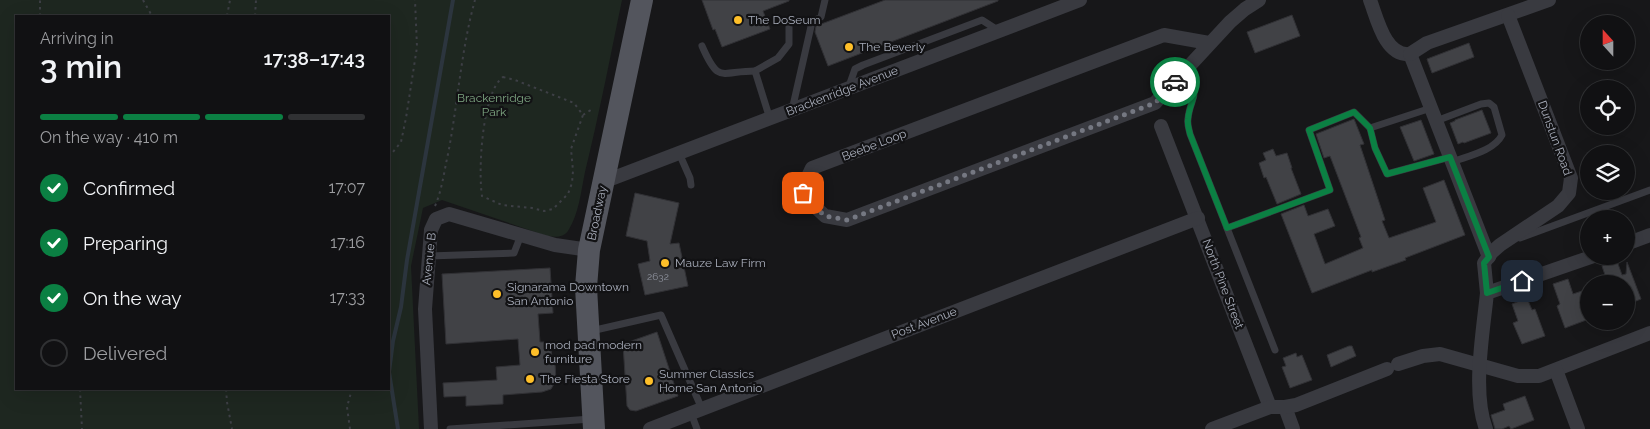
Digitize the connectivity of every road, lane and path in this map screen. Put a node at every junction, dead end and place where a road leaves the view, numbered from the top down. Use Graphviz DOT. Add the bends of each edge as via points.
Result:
graph roads {
  1 [pos="40,0"];
  2 [pos="143,0"];
  3 [pos="230,0"];
  4 [pos="256,0"];
  5 [pos="415,0"];
  6 [pos="474,0"];
  7 [pos="642,0"];
  8 [pos="825,0"];
  9 [pos="1080,0"];
  10 [pos="1259,0"];
  11 [pos="1370,0"];
  12 [pos="1549,0"];
  13 [pos="40,15"];
  14 [pos="151,15"];
  15 [pos="227,15"];
  16 [pos="255,15"];
  17 [pos="1508,15"];
  18 [pos="789,27"];
  19 [pos="999,31"];
  20 [pos="938,37"];
  21 [pos="1209,43"];
  22 [pos="702,46"];
  23 [pos="950,50"];
  24 [pos="898,52"];
  25 [pos="1410,54"];
  26 [pos="897,70"];
  27 [pos="755,71"];
  28 [pos="1183,72"];
  29 [pos="848,89"];
  30 [pos="594,108"];
  31 [pos="1431,108"];
  32 [pos="792,110"];
  33 [pos="583,115"];
  34 [pos="770,119"];
  35 [pos="1436,121"];
  36 [pos="1161,126"];
  37 [pos="1370,128"];
  38 [pos="679,154"];
  39 [pos="390,156"];
  40 [pos="1451,160"];
  41 [pos="603,182"];
  42 [pos="691,185"];
  43 [pos="1650,190"];
  44 [pos="1198,218"];
  45 [pos="436,219"];
  46 [pos="1227,228"];
  47 [pos="521,234"];
  48 [pos="1650,235"];
  49 [pos="1635,241"];
  50 [pos="1500,245"];
  51 [pos="589,250"];
  52 [pos="429,256"];
  53 [pos="1489,257"];
  54 [pos="1580,261"];
  55 [pos="1487,293"];
  56 [pos="588,332"];
  57 [pos="1650,333"];
  58 [pos="1274,350"];
  59 [pos="1480,365"];
  60 [pos="1556,370"];
  61 [pos="80,390"];
  62 [pos="226,390"];
  63 [pos="352,390"];
  64 [pos="1270,407"];
  65 [pos="1285,407"];
  66 [pos="696,411"];
  67 [pos="594,424"];
  68 [pos="82,429"];
  69 [pos="232,429"];
  70 [pos="350,429"];
  71 [pos="430,429"];
  72 [pos="450,429"];
  73 [pos="650,429"];
  74 [pos="696,429"];
  75 [pos="1212,429"];
  76 [pos="1294,429"];
  77 [pos="1486,429"];
  78 [pos="1578,429"];
  1 -- 13 [label="path"];
  2 -- 14 [label="path"];
  3 -- 15 [label="path"];
  4 -- 16 [label="path"];
  5 -- 39 [label="path" via="417,47 406,118 401,142"];
  6 -- 45 [label="path" via="444,177 433,210"];
  7 -- 41 [label="main road, Broadway"];
  8 -- 32 [label="lane" via="821,17 812,22"];
  9 -- 19 [label="street, Brackenridge Avenue"];
  10 -- 21 [label="street"];
  11 -- 25 [label="street" via="1390,47 1399,53"];
  12 -- 17 [label="street"];
  17 -- 25 [label="street" via="1427,43"];
  17 -- 50 [label="street, Dunstun Road" via="1571,178 1569,192 1558,206"];
  18 -- 27 [label="lane" via="789,44 778,58"];
  19 -- 20 [label="lane" via="982,20"];
  19 -- 23 [label="street, Brackenridge Avenue"];
  20 -- 23 [label="lane"];
  20 -- 24 [label="lane"];
  21 -- 28 [label="street"];
  21 -- 28 [label="street, Beebe Loop" via="1164,35 812,168 803,193 825,216 847,220 1155,103"];
  22 -- 27 [label="lane" via="714,70 722,74"];
  23 -- 26 [label="street, Brackenridge Avenue"];
  24 -- 26 [label="lane"];
  24 -- 29 [label="lane" via="855,69"];
  25 -- 31 [label="street"];
  26 -- 29 [label="street, Brackenridge Avenue"];
  27 -- 34 [label="lane"];
  28 -- 46 [label="lane" via="1192,81 1194,90 1187,121 1190,134"];
  29 -- 32 [label="street, Brackenridge Avenue"];
  30 -- 33 [label="path"];
  31 -- 35 [label="street"];
  31 -- 37 [label="lane"];
  32 -- 34 [label="street, Brackenridge Avenue"];
  33 -- 33 [label="path" via="571,149 572,184 568,194 553,209 544,211 502,205 482,196 482,142 489,104 499,80 503,77 515,80 574,103"];
  34 -- 38 [label="street, Brackenridge Avenue"];
  35 -- 40 [label="street"];
  35 -- 40 [label="lane" via="1481,104 1489,103 1494,107 1502,135 1499,142"];
  36 -- 44 [label="street, North Pine Street"];
  37 -- 40 [label="lane" via="1387,174"];
  37 -- 46 [label="lane" via="1354,112 1309,130 1330,190"];
  38 -- 41 [label="street, Brackenridge Avenue"];
  38 -- 42 [label="lane"];
  40 -- 53 [label="street"];
  41 -- 51 [label="main road, Broadway"];
  43 -- 50 [label="lane"];
  44 -- 64 [label="street, North Pine Street"];
  44 -- 66 [label="street, Post Avenue"];
  45 -- 47 [label="street, Avenue B" via="449,214"];
  45 -- 52 [label="street, Avenue B" via="431,230"];
  46 -- 58 [label="lane"];
  47 -- 51 [label="street, Avenue B" via="555,245"];
  47 -- 52 [label="lane" via="514,253"];
  48 -- 49 [label="street"];
  50 -- 53 [label="street, Dunstun Road"];
  51 -- 56 [label="main road, Broadway" via="586,287"];
  52 -- 71 [label="street, Avenue B" via="425,309"];
  53 -- 55 [label="street" via="1484,263"];
  54 -- 55 [label="street"];
  55 -- 59 [label="street"];
  56 -- 66 [label="lane" via="661,315"];
  56 -- 67 [label="main road, Broadway"];
  57 -- 60 [label="street"];
  59 -- 60 [label="street" via="1518,376 1539,376"];
  59 -- 65 [label="street" via="1440,354 1424,356"];
  59 -- 77 [label="street" via="1478,391"];
  60 -- 78 [label="street"];
  61 -- 68 [label="path"];
  62 -- 69 [label="path"];
  63 -- 70 [label="path" via="347,407"];
  64 -- 65 [label="street"];
  64 -- 75 [label="street"];
  65 -- 76 [label="street"];
  66 -- 73 [label="street, Post Avenue"];
  66 -- 74 [label="lane"];
  67 -- 72 [label="lane"];
}
